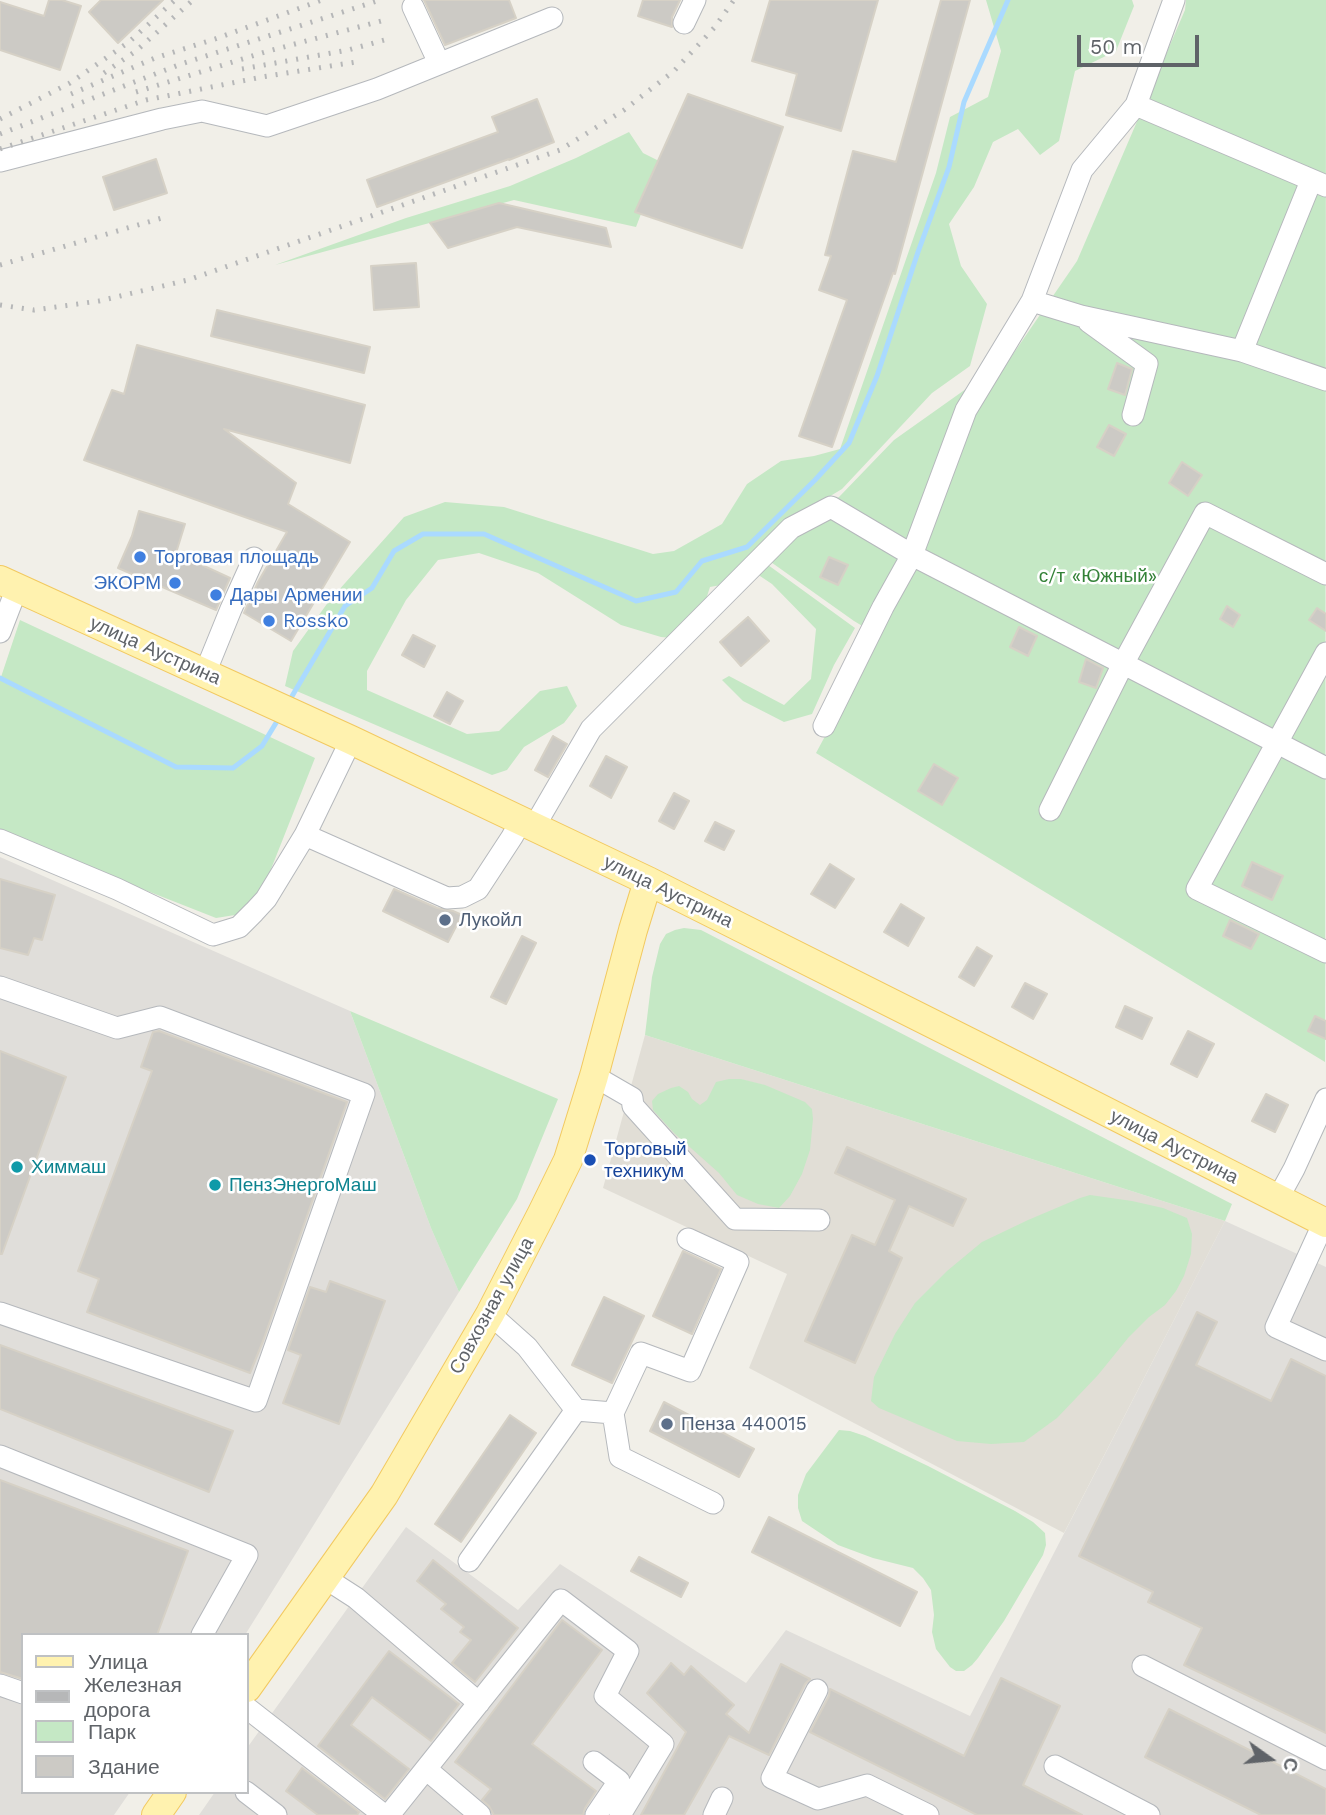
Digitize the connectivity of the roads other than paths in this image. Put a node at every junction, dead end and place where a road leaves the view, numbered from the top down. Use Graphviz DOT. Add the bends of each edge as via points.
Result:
graph roads {
  1 [pos="695,0"];
  2 [pos="1174,0"];
  3 [pos="414,7"];
  4 [pos="552,18"];
  5 [pos="684,23"];
  6 [pos="439,63"];
  7 [pos="1136,105"];
  8 [pos="0,161"];
  9 [pos="1318,184"];
  10 [pos="1032,301"];
  11 [pos="1082,316"];
  12 [pos="1242,351"];
  13 [pos="1326,380"];
  14 [pos="1133,415"];
  15 [pos="912,555"];
  16 [pos="254,558"];
  17 [pos="1326,574"];
  18 [pos="9,584"];
  19 [pos="0,632"];
  20 [pos="1326,653"];
  21 [pos="1124,664"];
  22 [pos="205,674"];
  23 [pos="824,726"];
  24 [pos="351,740"];
  25 [pos="1276,742"];
  26 [pos="1326,768"];
  27 [pos="1050,810"];
  28 [pos="528,824"];
  29 [pos="305,835"];
  30 [pos="0,840"];
  31 [pos="648,881"];
  32 [pos="1326,952"];
  33 [pos="0,987"];
  34 [pos="594,1076"];
  35 [pos="1326,1099"];
  36 [pos="1277,1200"];
  37 [pos="818,1220"];
  38 [pos="1325,1223"];
  39 [pos="688,1239"];
  40 [pos="0,1313"];
  41 [pos="490,1314"];
  42 [pos="1326,1350"];
  43 [pos="576,1410"];
  44 [pos="613,1413"];
  45 [pos="0,1456"];
  46 [pos="713,1503"];
  47 [pos="469,1561"];
  48 [pos="325,1578"];
  49 [pos="203,1633"];
  50 [pos="1143,1666"];
  51 [pos="0,1685"];
  52 [pos="248,1687"];
  53 [pos="817,1690"];
  54 [pos="21,1692"];
  55 [pos="479,1703"];
  56 [pos="248,1709"];
  57 [pos="1326,1759"];
  58 [pos="594,1762"];
  59 [pos="1055,1766"];
  60 [pos="426,1769"];
  61 [pos="171,1794"];
  62 [pos="248,1794"];
  63 [pos="156,1815"];
  64 [pos="276,1815"];
  65 [pos="387,1815"];
  66 [pos="480,1815"];
  67 [pos="596,1815"];
  68 [pos="620,1815"];
  69 [pos="928,1815"];
  70 [pos="1149,1815"];
  1 -- 5 [label="lane"];
  2 -- 7 [label="lane"];
  3 -- 6 [label="lane"];
  4 -- 6 [label="lane"];
  6 -- 8 [label="lane" via="267,125 202,111"];
  7 -- 9 [label="lane"];
  7 -- 10 [label="lane" via="1082,170"];
  9 -- 12 [label="lane"];
  10 -- 11 [label="lane"];
  10 -- 15 [label="lane" via="966,410"];
  11 -- 12 [label="lane"];
  11 -- 14 [label="lane" via="1147,364"];
  12 -- 13 [label="lane"];
  15 -- 21 [label="lane"];
  15 -- 23 [label="lane"];
  15 -- 28 [label="lane" via="831,507 791,528 592,730"];
  16 -- 22 [label="lane"];
  17 -- 21 [label="lane" via="1205,513"];
  18 -- 19 [label="lane"];
  18 -- 22 [label="main road, улица Аустрина"];
  20 -- 25 [label="lane"];
  21 -- 25 [label="lane"];
  21 -- 27 [label="lane"];
  22 -- 24 [label="main road, улица Аустрина"];
  24 -- 28 [label="main road, улица Аустрина"];
  24 -- 29 [label="lane"];
  25 -- 26 [label="lane"];
  25 -- 32 [label="lane" via="1197,889"];
  28 -- 29 [label="lane" via="512,837 478,889 447,898"];
  28 -- 31 [label="main road, улица Аустрина"];
  29 -- 30 [label="lane" via="266,899 239,927 213,935"];
  31 -- 34 [label="main road, Совхозная улица"];
  31 -- 36 [label="main road, улица Аустрина"];
  33 -- 40 [label="lane" via="117,1028 160,1017 364,1094 256,1401"];
  34 -- 37 [label="lane" via="632,1098 633,1106 735,1219"];
  34 -- 41 [label="main road, Совхозная улица" via="568,1160"];
  35 -- 36 [label="lane"];
  36 -- 38 [label="main road, улица Аустрина"];
  38 -- 42 [label="lane" via="1276,1327"];
  39 -- 44 [label="lane" via="738,1262 690,1371 641,1353"];
  41 -- 43 [label="lane" via="527,1347"];
  41 -- 48 [label="main road, Совхозная улица" via="384,1495"];
  43 -- 44 [label="lane"];
  43 -- 47 [label="lane"];
  44 -- 46 [label="lane" via="620,1457"];
  45 -- 49 [label="lane" via="247,1555"];
  48 -- 52 [label="main road, Совхозная улица"];
  48 -- 55 [label="lane" via="356,1598"];
  50 -- 57 [label="lane"];
  51 -- 54 [label="lane"];
  53 -- 69 [label="lane" via="772,1778 818,1799 867,1784"];
  55 -- 60 [label="lane"];
  55 -- 68 [label="lane" via="561,1600 628,1651 605,1696 663,1744"];
  56 -- 65 [label="lane"];
  58 -- 67 [label="lane" via="619,1781"];
  59 -- 70 [label="lane"];
  60 -- 65 [label="lane"];
  60 -- 66 [label="lane"];
  61 -- 63 [label="main road"];
  62 -- 64 [label="lane"];
}
